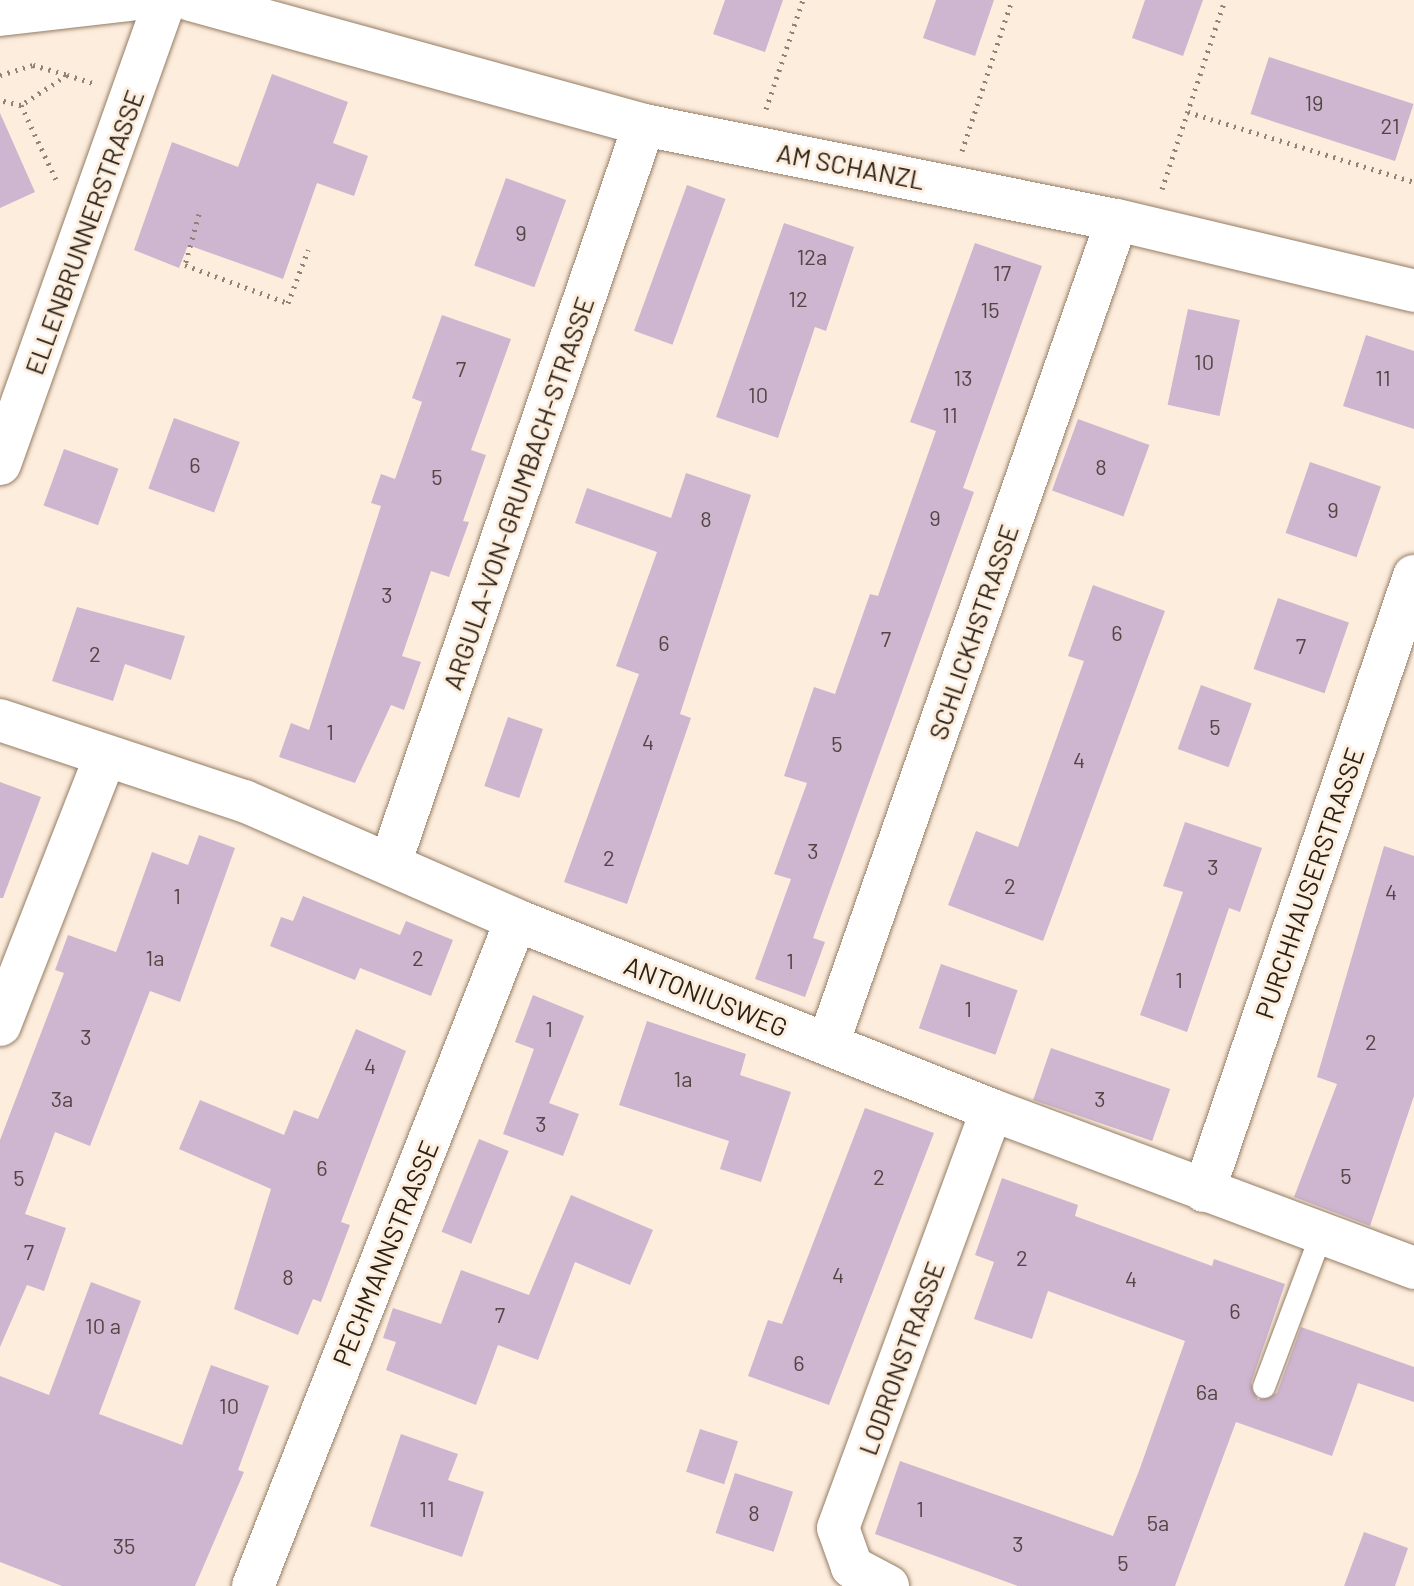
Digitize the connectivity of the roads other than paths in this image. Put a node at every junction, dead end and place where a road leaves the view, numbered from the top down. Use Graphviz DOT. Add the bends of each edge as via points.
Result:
graph roads {
  1 [pos="130,0"];
  2 [pos="165,0"];
  3 [pos="191,0"];
  4 [pos="19,7"];
  5 [pos="286,12"];
  6 [pos="644,125"];
  7 [pos="1133,224"];
  8 [pos="1414,291"];
  9 [pos="0,464"];
  10 [pos="1414,576"];
  11 [pos="0,720"];
  12 [pos="105,757"];
  13 [pos="391,861"];
  14 [pos="516,920"];
  15 [pos="0,1025"];
  16 [pos="828,1044"];
  17 [pos="992,1110"];
  18 [pos="1204,1191"];
  19 [pos="1321,1235"];
  20 [pos="1414,1268"];
  21 [pos="1264,1387"];
  22 [pos="253,1586"];
  23 [pos="888,1586"];
  1 -- 4 [label="street"];
  2 -- 9 [label="street, ELLENBRUNNERSTRASSE"];
  3 -- 5 [label="street, AM SCHANZL"];
  5 -- 6 [label="street, AM SCHANZL"];
  6 -- 7 [label="street, AM SCHANZL"];
  6 -- 13 [label="street, ARGULA-VON-GRUMBACH-STRASSE"];
  7 -- 8 [label="street, AM SCHANZL"];
  7 -- 16 [label="street, SCHLICKHSTRASSE"];
  10 -- 18 [label="street, PURCHHAUSERSTRASSE"];
  11 -- 12 [label="street, ANTONIUSWEG"];
  12 -- 13 [label="street, ANTONIUSWEG" via="244,801"];
  12 -- 15 [label="street"];
  13 -- 14 [label="street, ANTONIUSWEG"];
  14 -- 16 [label="street, ANTONIUSWEG"];
  14 -- 22 [label="street, PECHMANNSTRASSE"];
  16 -- 17 [label="street, ANTONIUSWEG"];
  17 -- 18 [label="street, ANTONIUSWEG"];
  17 -- 23 [label="street, LODRONSTRASSE" via="838,1528 852,1567"];
  18 -- 19 [label="street, ANTONIUSWEG"];
  19 -- 20 [label="street, ANTONIUSWEG"];
  19 -- 21 [label="lane"];
}
